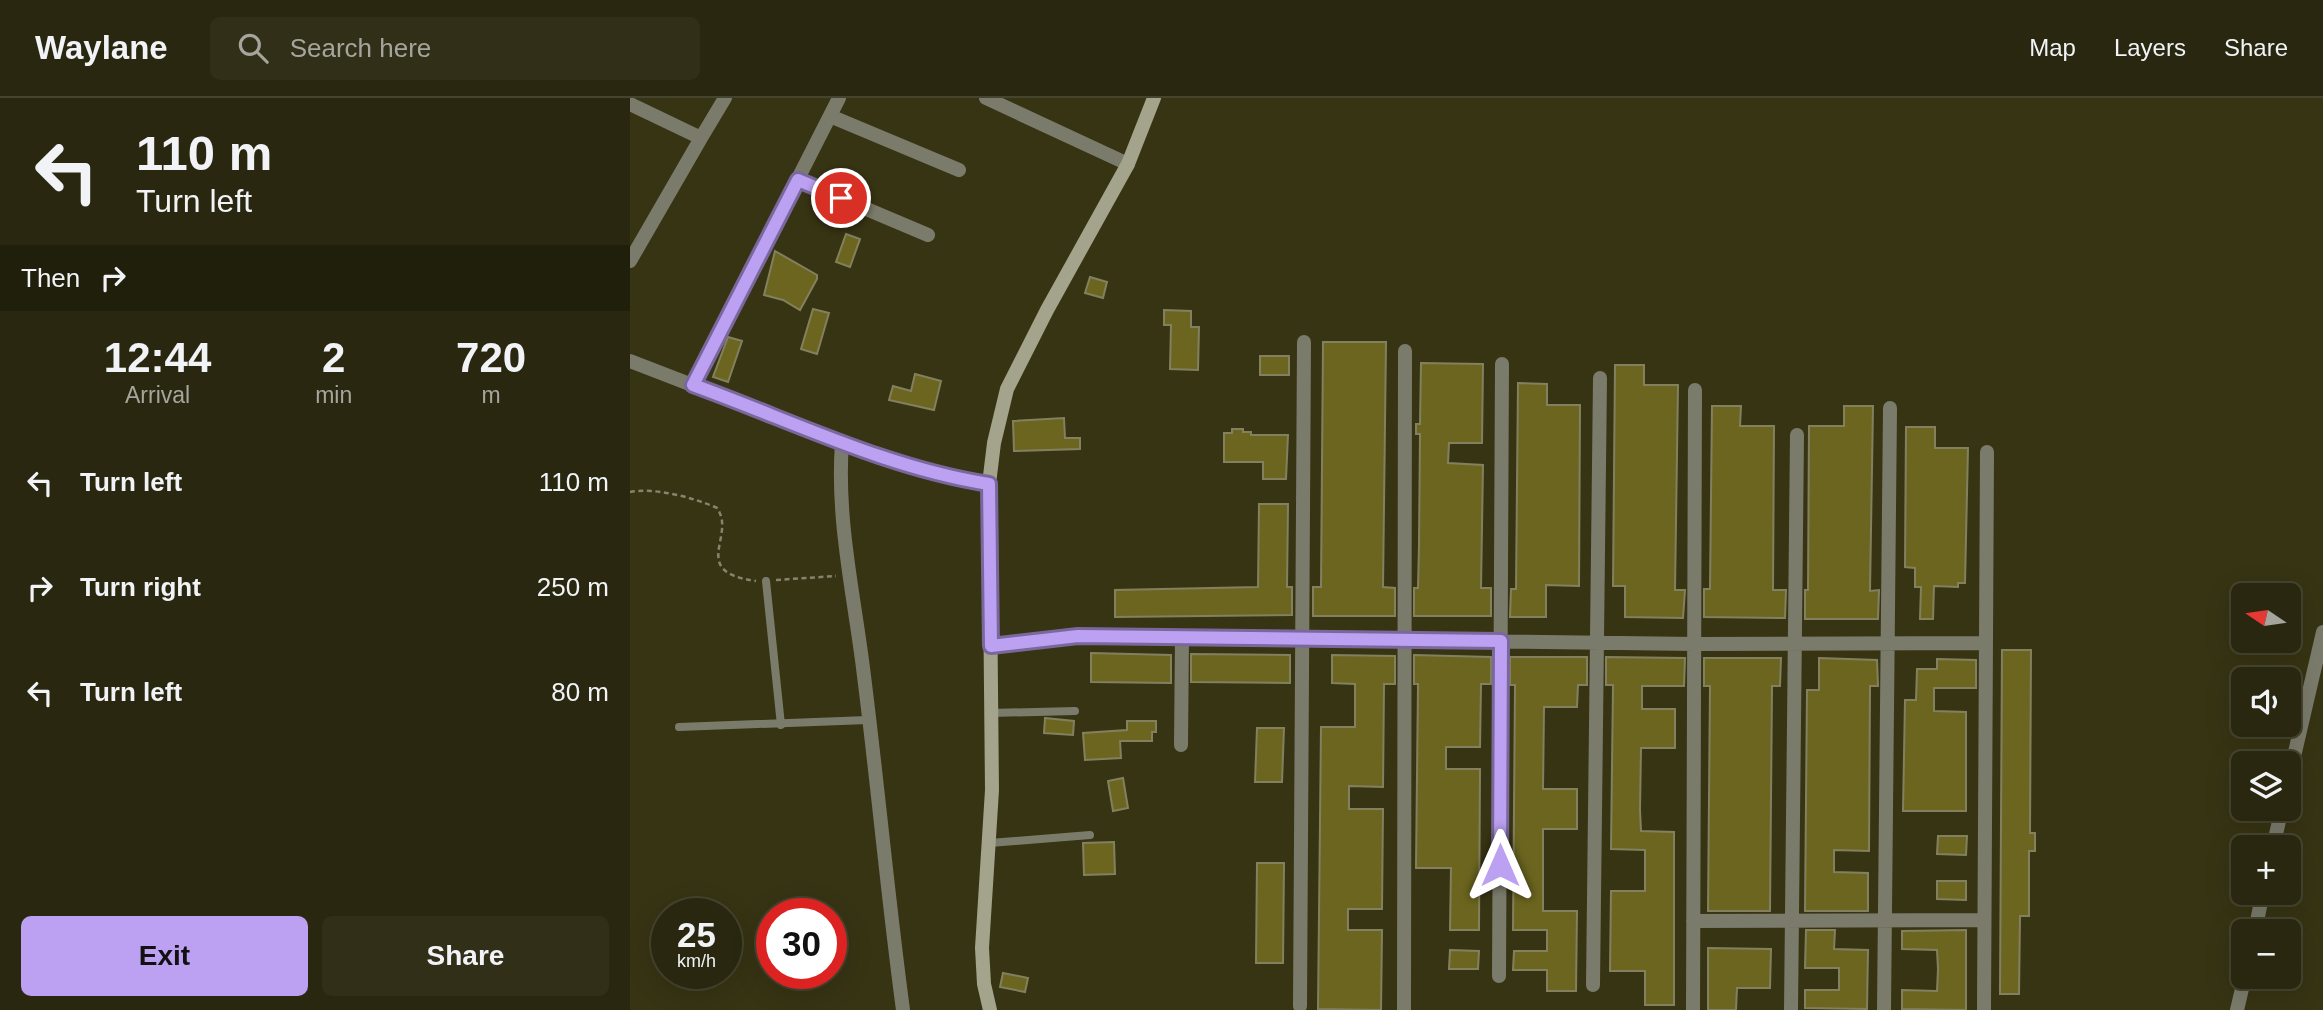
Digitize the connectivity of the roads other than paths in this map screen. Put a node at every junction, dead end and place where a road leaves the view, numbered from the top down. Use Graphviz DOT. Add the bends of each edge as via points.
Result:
graph roads {
  1 [pos="725,98"];
  2 [pos="839,98"];
  3 [pos="986,98"];
  4 [pos="1154,98"];
  5 [pos="630,104"];
  6 [pos="830,116"];
  7 [pos="701,138"];
  8 [pos="1128,163"];
  9 [pos="959,170"];
  10 [pos="798,180"];
  11 [pos="928,235"];
  12 [pos="630,261"];
  13 [pos="1304,342"];
  14 [pos="1405,351"];
  15 [pos="630,361"];
  16 [pos="1502,364"];
  17 [pos="1600,378"];
  18 [pos="693,385"];
  19 [pos="1695,390"];
  20 [pos="1890,408"];
  21 [pos="1797,435"];
  22 [pos="842,443"];
  23 [pos="1987,452"];
  24 [pos="989,484"];
  25 [pos="766,581"];
  26 [pos="2323,632"];
  27 [pos="1182,637"];
  28 [pos="1303,639"];
  29 [pos="1404,640"];
  30 [pos="1501,641"];
  31 [pos="1597,642"];
  32 [pos="1794,643"];
  33 [pos="1888,643"];
  34 [pos="1986,643"];
  35 [pos="1695,644"];
  36 [pos="991,646"];
  37 [pos="1075,711"];
  38 [pos="992,713"];
  39 [pos="868,720"];
  40 [pos="781,725"];
  41 [pos="679,727"];
  42 [pos="1181,744"];
  43 [pos="2295,751"];
  44 [pos="1090,835"];
  45 [pos="990,843"];
  46 [pos="1791,920"];
  47 [pos="1885,920"];
  48 [pos="1984,920"];
  49 [pos="1693,921"];
  50 [pos="1499,976"];
  51 [pos="1593,985"];
  52 [pos="2242,989"];
  53 [pos="1300,1006"];
  54 [pos="903,1010"];
  55 [pos="990,1010"];
  56 [pos="1404,1010"];
  57 [pos="1693,1010"];
  58 [pos="1791,1010"];
  59 [pos="1884,1010"];
  60 [pos="1984,1010"];
  61 [pos="2237,1010"];
  1 -- 7 [label="street"];
  2 -- 6 [label="street"];
  3 -- 8 [label="street"];
  4 -- 8 [label="main road"];
  5 -- 7 [label="street"];
  6 -- 9 [label="street"];
  6 -- 10 [label="street"];
  7 -- 12 [label="street"];
  8 -- 24 [label="main road" via="1007,389"];
  10 -- 11 [label="street"];
  10 -- 18 [label="street"];
  13 -- 28 [label="street"];
  14 -- 29 [label="street"];
  15 -- 18 [label="street"];
  16 -- 30 [label="street"];
  17 -- 31 [label="street"];
  18 -- 22 [label="street"];
  19 -- 35 [label="street"];
  20 -- 33 [label="street"];
  21 -- 32 [label="street"];
  22 -- 24 [label="street" via="957,479"];
  22 -- 39 [label="street" via="840,474 849,575"];
  23 -- 34 [label="street"];
  24 -- 36 [label="main road"];
  25 -- 40 [label="lane"];
  26 -- 43 [label="street"];
  27 -- 28 [label="street"];
  27 -- 36 [label="street" via="1078,636"];
  27 -- 42 [label="street"];
  28 -- 29 [label="street"];
  28 -- 53 [label="street"];
  29 -- 30 [label="street"];
  29 -- 56 [label="street"];
  30 -- 31 [label="street"];
  30 -- 50 [label="street"];
  31 -- 35 [label="street"];
  31 -- 51 [label="street"];
  32 -- 33 [label="street"];
  32 -- 35 [label="street"];
  32 -- 46 [label="street"];
  33 -- 34 [label="street"];
  33 -- 47 [label="street"];
  34 -- 48 [label="street"];
  35 -- 49 [label="street"];
  36 -- 38 [label="main road"];
  37 -- 38 [label="lane"];
  38 -- 45 [label="main road"];
  39 -- 40 [label="lane"];
  39 -- 54 [label="street"];
  40 -- 41 [label="lane"];
  44 -- 45 [label="lane"];
  45 -- 55 [label="main road" via="982,948"];
  46 -- 47 [label="street"];
  46 -- 49 [label="street"];
  46 -- 58 [label="street"];
  47 -- 48 [label="street"];
  47 -- 59 [label="street"];
  48 -- 60 [label="street"];
  49 -- 57 [label="street"];
  52 -- 61 [label="street"];
}
